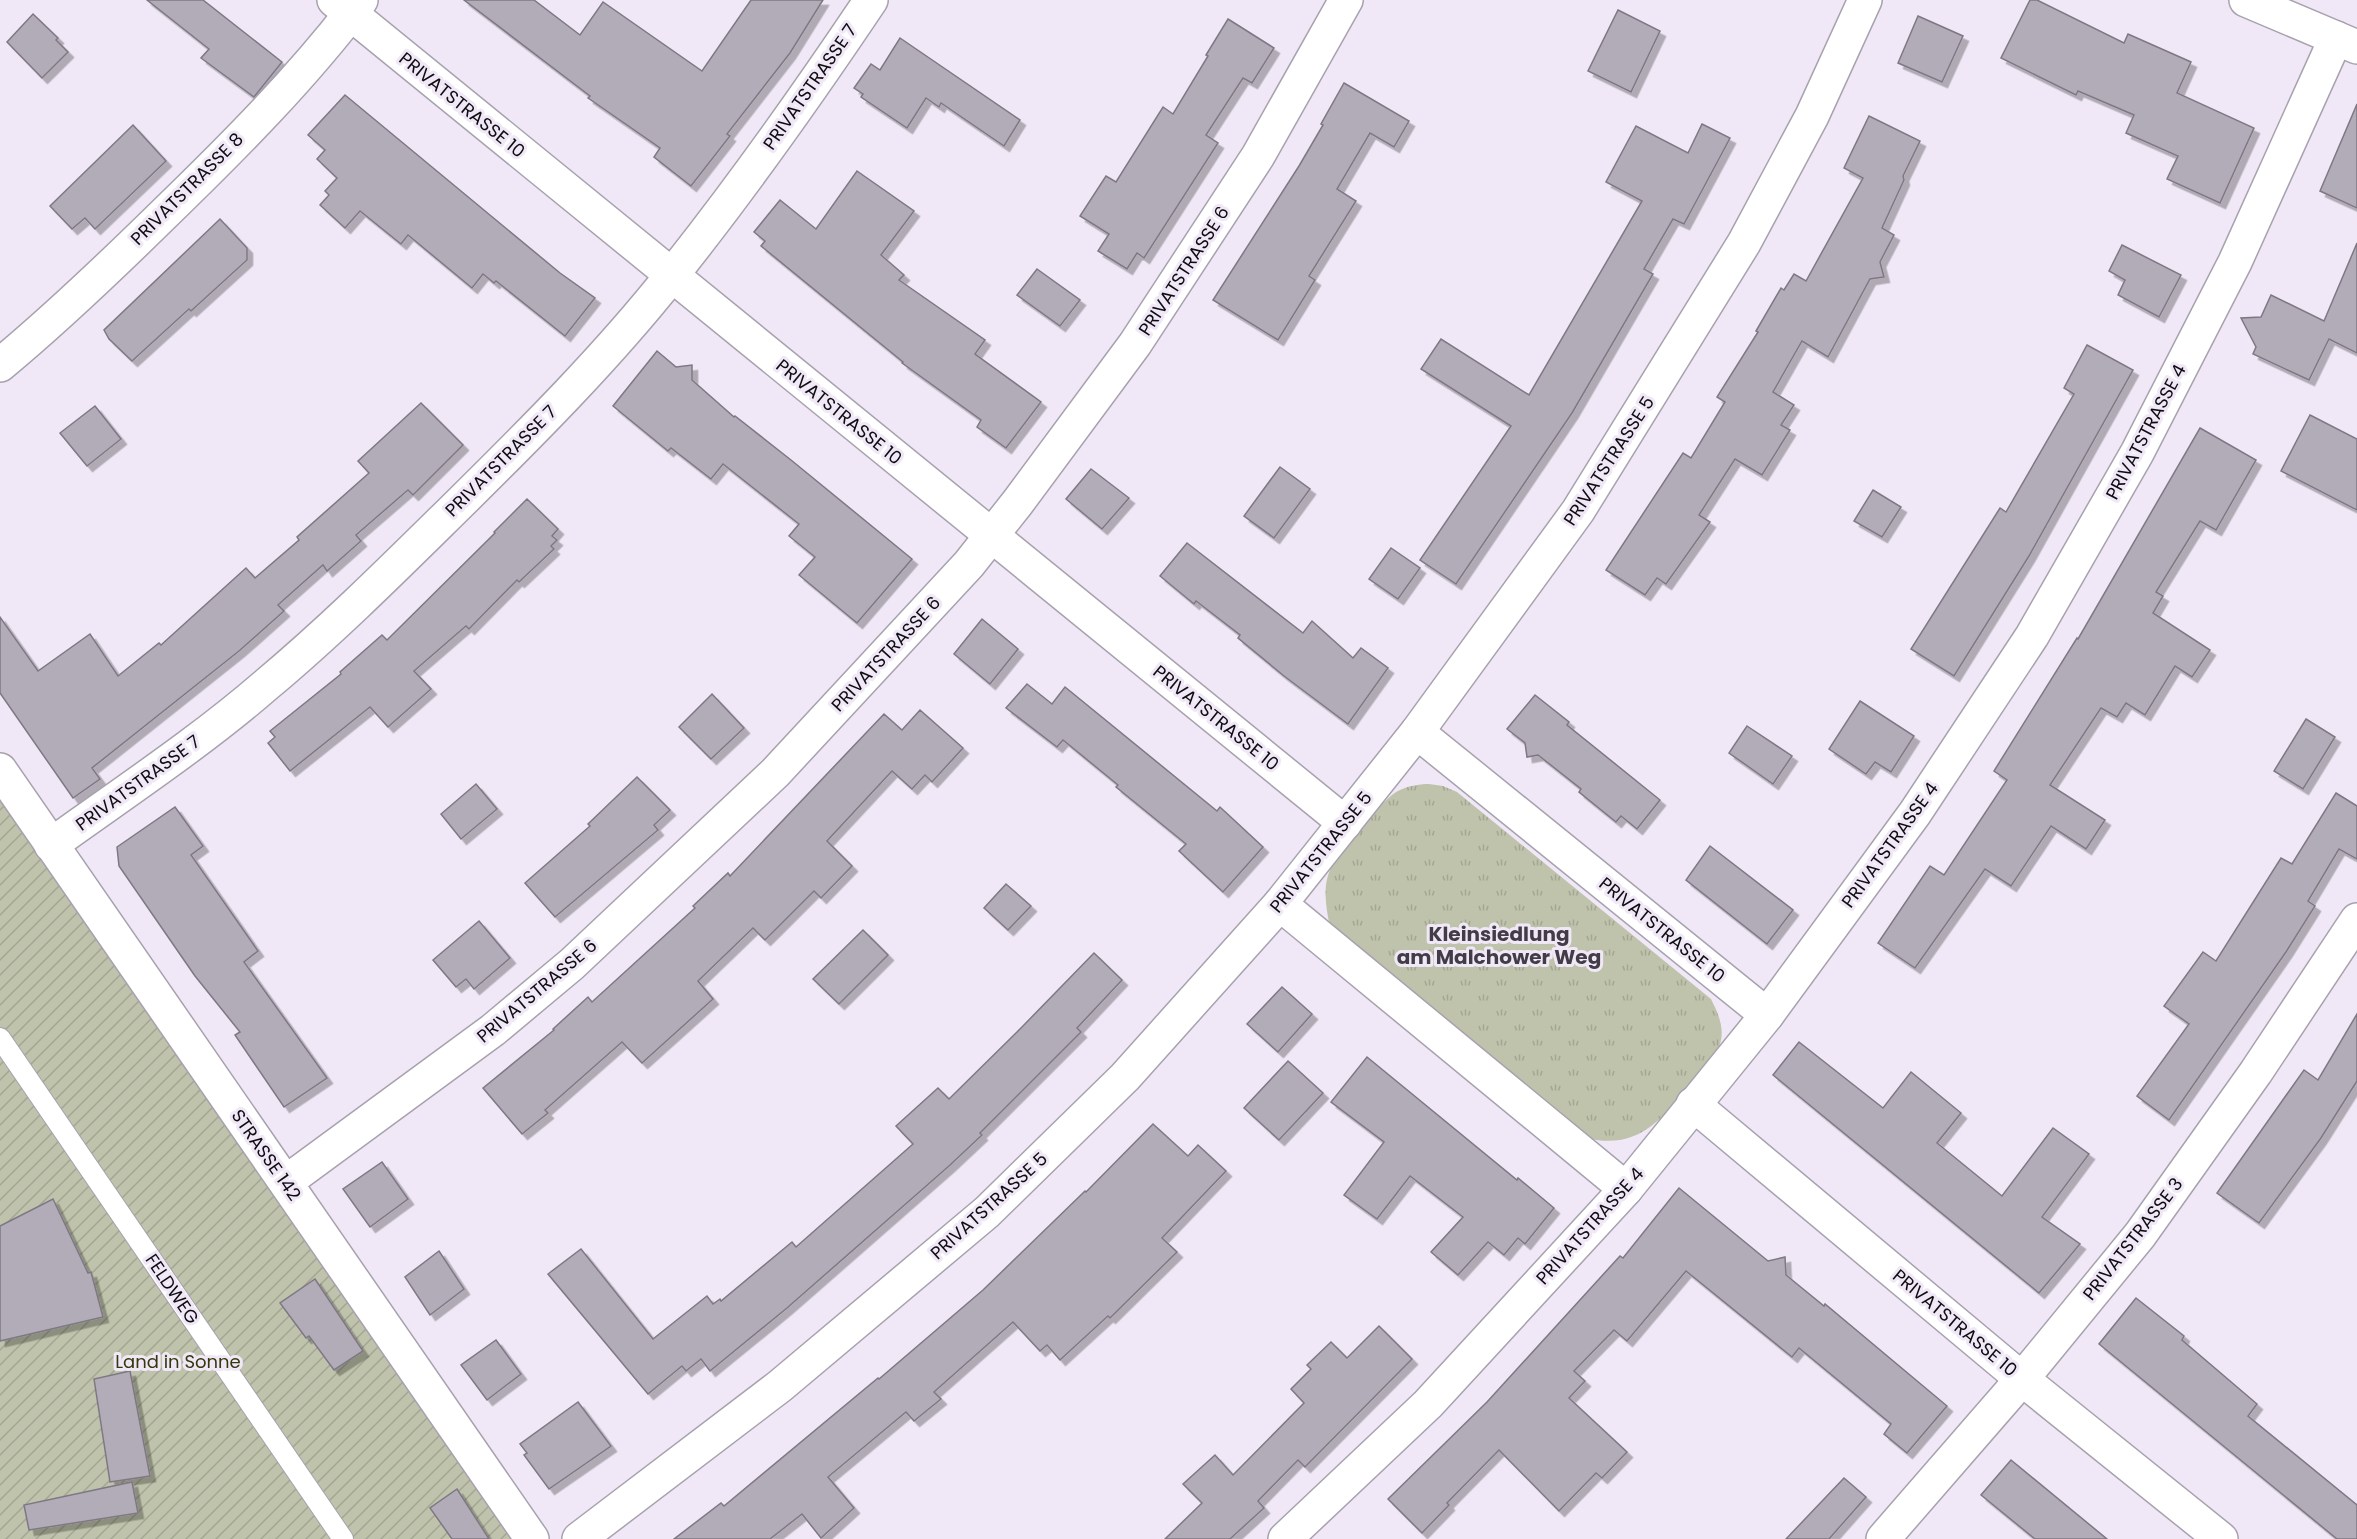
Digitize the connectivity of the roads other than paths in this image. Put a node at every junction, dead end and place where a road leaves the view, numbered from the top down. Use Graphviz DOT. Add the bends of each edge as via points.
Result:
graph roads {
  1 [pos="871,0"];
  2 [pos="1346,0"];
  3 [pos="1865,0"];
  4 [pos="2246,0"];
  5 [pos="348,5"];
  6 [pos="2346,43"];
  7 [pos="672,276"];
  8 [pos="0,365"];
  9 [pos="992,536"];
  10 [pos="1417,732"];
  11 [pos="0,770"];
  12 [pos="1345,823"];
  13 [pos="51,845"];
  14 [pos="1280,904"];
  15 [pos="2357,920"];
  16 [pos="1767,1015"];
  17 [pos="0,1038"];
  18 [pos="1693,1104"];
  19 [pos="286,1182"];
  20 [pos="1626,1189"];
  21 [pos="2022,1379"];
  22 [pos="344,1539"];
  23 [pos="532,1539"];
  24 [pos="579,1539"];
  25 [pos="1285,1539"];
  26 [pos="1883,1539"];
  27 [pos="2221,1539"];
  1 -- 7 [label="street, PRIVATSTRASSE 7" via="756,165"];
  2 -- 9 [label="street, PRIVATSTRASSE 6" via="1258,156 1142,335"];
  3 -- 10 [label="street, PRIVATSTRASSE 5" via="1812,116 1744,243 1642,410 1578,511"];
  4 -- 6 [label="street"];
  5 -- 7 [label="street, PRIVATSTRASSE 10"];
  5 -- 8 [label="street, PRIVATSTRASSE 8" via="223,156 101,275"];
  6 -- 16 [label="street, PRIVATSTRASSE 4" via="2137,453 2032,636 1915,813"];
  7 -- 9 [label="street, PRIVATSTRASSE 10"];
  7 -- 13 [label="street, PRIVATSTRASSE 7" via="589,372 347,615 201,737"];
  9 -- 12 [label="street, PRIVATSTRASSE 10"];
  9 -- 19 [label="street, PRIVATSTRASSE 6" via="775,773 599,939 493,1029"];
  10 -- 12 [label="street, PRIVATSTRASSE 5"];
  10 -- 16 [label="street, PRIVATSTRASSE 10"];
  11 -- 13 [label="street, STRASSE 142"];
  12 -- 14 [label="street, PRIVATSTRASSE 5"];
  13 -- 19 [label="street, STRASSE 142"];
  14 -- 20 [label="street"];
  14 -- 24 [label="street, PRIVATSTRASSE 5" via="1125,1077 987,1212 780,1386"];
  15 -- 21 [label="street, PRIVATSTRASSE 3" via="2256,1072 2140,1235"];
  16 -- 18 [label="street, PRIVATSTRASSE 4"];
  17 -- 22 [label="lane, FELDWEG"];
  18 -- 20 [label="street, PRIVATSTRASSE 4"];
  18 -- 21 [label="street, PRIVATSTRASSE 10"];
  19 -- 23 [label="street, STRASSE 142"];
  20 -- 25 [label="street, PRIVATSTRASSE 4" via="1428,1404"];
  21 -- 26 [label="street, PRIVATSTRASSE 3"];
  21 -- 27 [label="street, PRIVATSTRASSE 10"];
}
